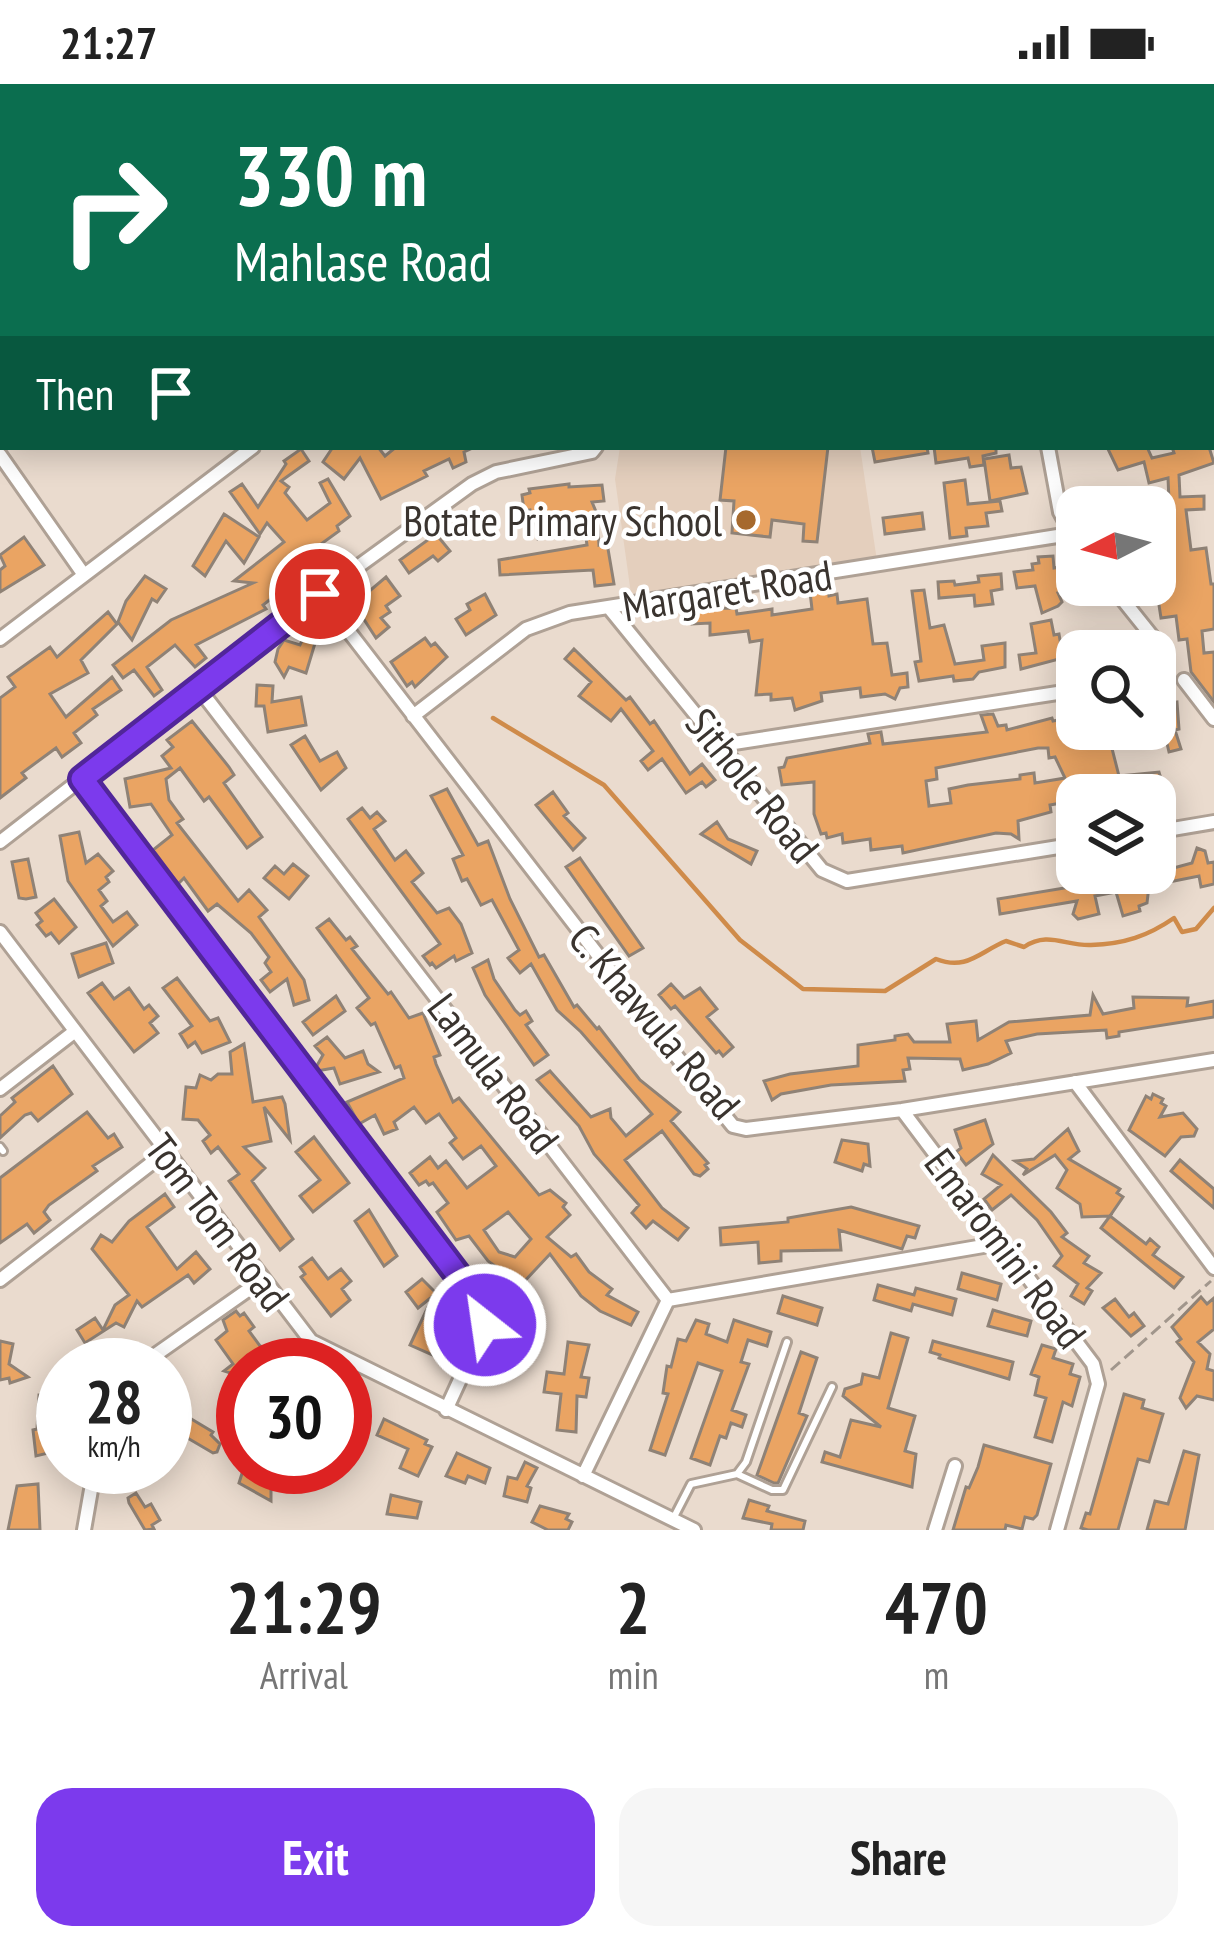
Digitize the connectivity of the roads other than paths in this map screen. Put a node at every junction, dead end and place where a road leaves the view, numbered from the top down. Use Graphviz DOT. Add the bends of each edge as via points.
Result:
graph roads {
  1 [pos="249,450"];
  2 [pos="594,450"];
  3 [pos="1049,450"];
  4 [pos="0,455"];
  5 [pos="1056,490"];
  6 [pos="1056,541"];
  7 [pos="84,575"];
  8 [pos="320,594"];
  9 [pos="1128,606"];
  10 [pos="610,609"];
  11 [pos="1147,630"];
  12 [pos="0,639"];
  13 [pos="1184,680"];
  14 [pos="200,690"];
  15 [pos="1056,693"];
  16 [pos="413,716"];
  17 [pos="1214,719"];
  18 [pos="721,745"];
  19 [pos="82,779"];
  20 [pos="1214,822"];
  21 [pos="1176,828"];
  22 [pos="0,842"];
  23 [pos="1056,847"];
  24 [pos="0,932"];
  25 [pos="74,1032"];
  26 [pos="1214,1060"];
  27 [pos="1075,1082"];
  28 [pos="0,1089"];
  29 [pos="902,1110"];
  30 [pos="166,1152"];
  31 [pos="1001,1243"];
  32 [pos="1214,1268"];
  33 [pos="0,1280"];
  34 [pos="262,1280"];
  35 [pos="668,1300"];
  36 [pos="179,1338"];
  37 [pos="787,1342"];
  38 [pos="832,1387"];
  39 [pos="446,1410"];
  40 [pos="955,1466"];
  41 [pos="737,1474"];
  42 [pos="583,1476"];
  43 [pos="90,1494"];
  44 [pos="672,1520"];
  45 [pos="84,1530"];
  46 [pos="694,1530"];
  47 [pos="934,1530"];
  48 [pos="1057,1530"];
  1 -- 7 [label="street"];
  2 -- 8 [label="street" via="484,477"];
  3 -- 5 [label="street"];
  4 -- 7 [label="street"];
  6 -- 10 [label="street, Margaret Road"];
  7 -- 12 [label="street"];
  8 -- 14 [label="street"];
  8 -- 16 [label="street, C. Khawula Road"];
  9 -- 11 [label="street"];
  10 -- 16 [label="street, Margaret Road" via="526,629"];
  10 -- 18 [label="street, Sithole Road"];
  13 -- 17 [label="street"];
  14 -- 19 [label="street"];
  14 -- 35 [label="street, Lamula Road"];
  15 -- 18 [label="street"];
  16 -- 29 [label="street, C. Khawula Road" via="733,1126"];
  18 -- 23 [label="street, Sithole Road" via="836,879"];
  19 -- 22 [label="street"];
  19 -- 39 [label="street" via="479,1303 485,1325"];
  20 -- 21 [label="street"];
  24 -- 25 [label="street, Tom Tom Road"];
  25 -- 28 [label="street"];
  25 -- 30 [label="street, Tom Tom Road"];
  26 -- 27 [label="street, C. Khawula Road"];
  27 -- 29 [label="street, C. Khawula Road"];
  27 -- 32 [label="street"];
  29 -- 31 [label="street, Emaromini Road"];
  30 -- 33 [label="street"];
  30 -- 34 [label="street, Tom Tom Road"];
  31 -- 35 [label="street"];
  31 -- 48 [label="street, Emaromini Road" via="1096,1372"];
  34 -- 36 [label="street"];
  34 -- 39 [label="street, Tom Tom Road" via="311,1341"];
  35 -- 42 [label="street"];
  37 -- 41 [label="lane"];
  38 -- 41 [label="lane" via="783,1490"];
  39 -- 42 [label="street, Tom Tom Road"];
  40 -- 47 [label="street"];
  41 -- 44 [label="lane" via="691,1484"];
  42 -- 44 [label="street, Tom Tom Road"];
  43 -- 45 [label="street"];
  44 -- 46 [label="street, Tom Tom Road"];
}
